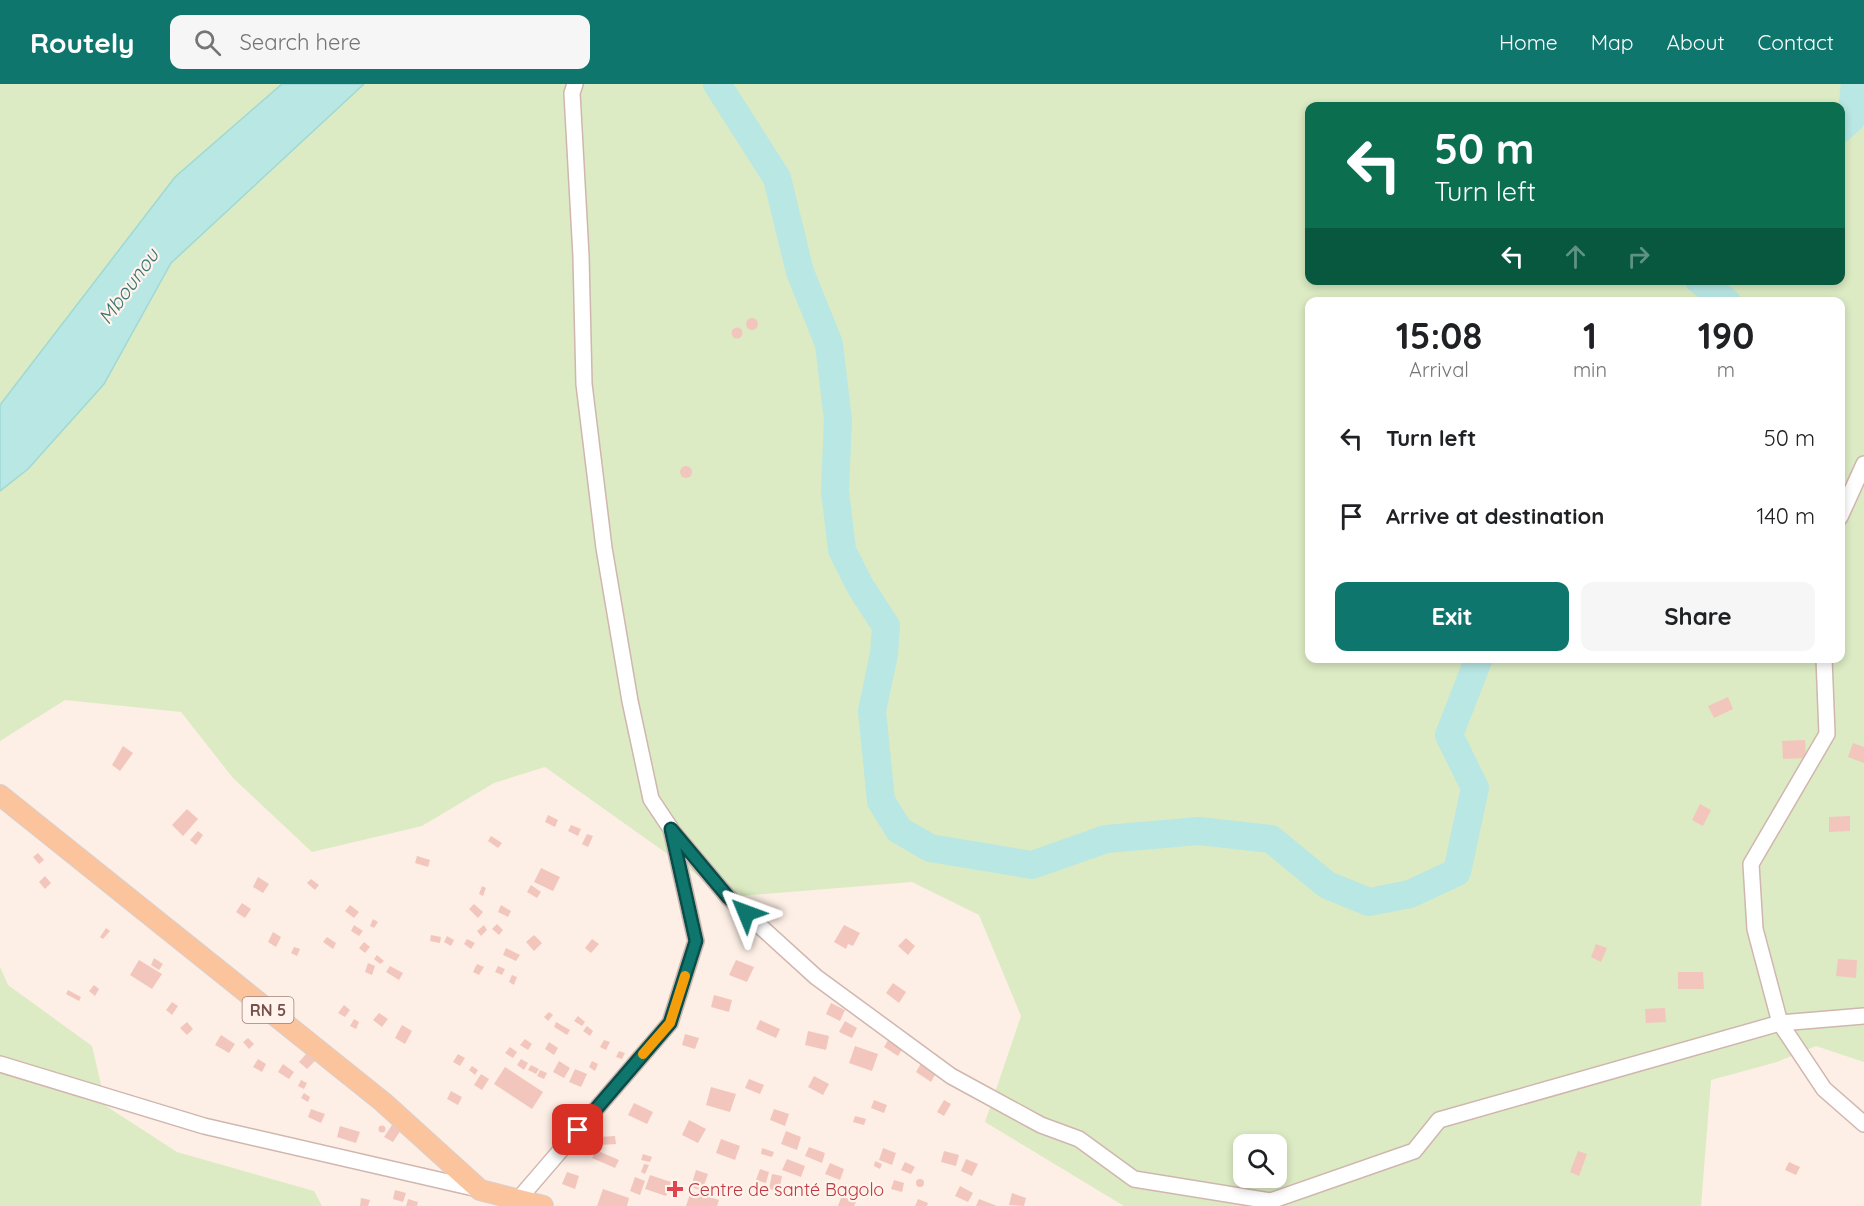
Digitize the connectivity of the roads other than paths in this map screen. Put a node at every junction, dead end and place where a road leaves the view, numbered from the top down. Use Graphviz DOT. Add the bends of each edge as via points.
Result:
graph roads {
  1 [pos="575,84"];
  2 [pos="1864,464"];
  3 [pos="1845,507"];
  4 [pos="1824,663"];
  5 [pos="0,795"];
  6 [pos="671,829"];
  7 [pos="1864,1016"];
  8 [pos="1780,1023"];
  9 [pos="0,1064"];
  10 [pos="1864,1124"];
  11 [pos="480,1190"];
  12 [pos="517,1201"];
  13 [pos="1264,1203"];
  14 [pos="543,1206"];
  1 -- 6 [label="street" via="572,93 584,384 604,548 651,799"];
  2 -- 3 [label="street"];
  4 -- 8 [label="street" via="1827,734 1751,864 1755,929"];
  5 -- 11 [label="main road, RN 5" via="383,1102"];
  6 -- 12 [label="street" via="696,941 670,1023"];
  6 -- 13 [label="street" via="728,897 816,978 951,1076 1041,1125 1079,1139 1134,1179"];
  7 -- 8 [label="street"];
  8 -- 10 [label="street" via="1824,1089"];
  8 -- 13 [label="street" via="1439,1120 1414,1151"];
  9 -- 11 [label="street" via="204,1126"];
  11 -- 12 [label="main road, RN 5"];
  12 -- 14 [label="main road, RN 5"];
}
